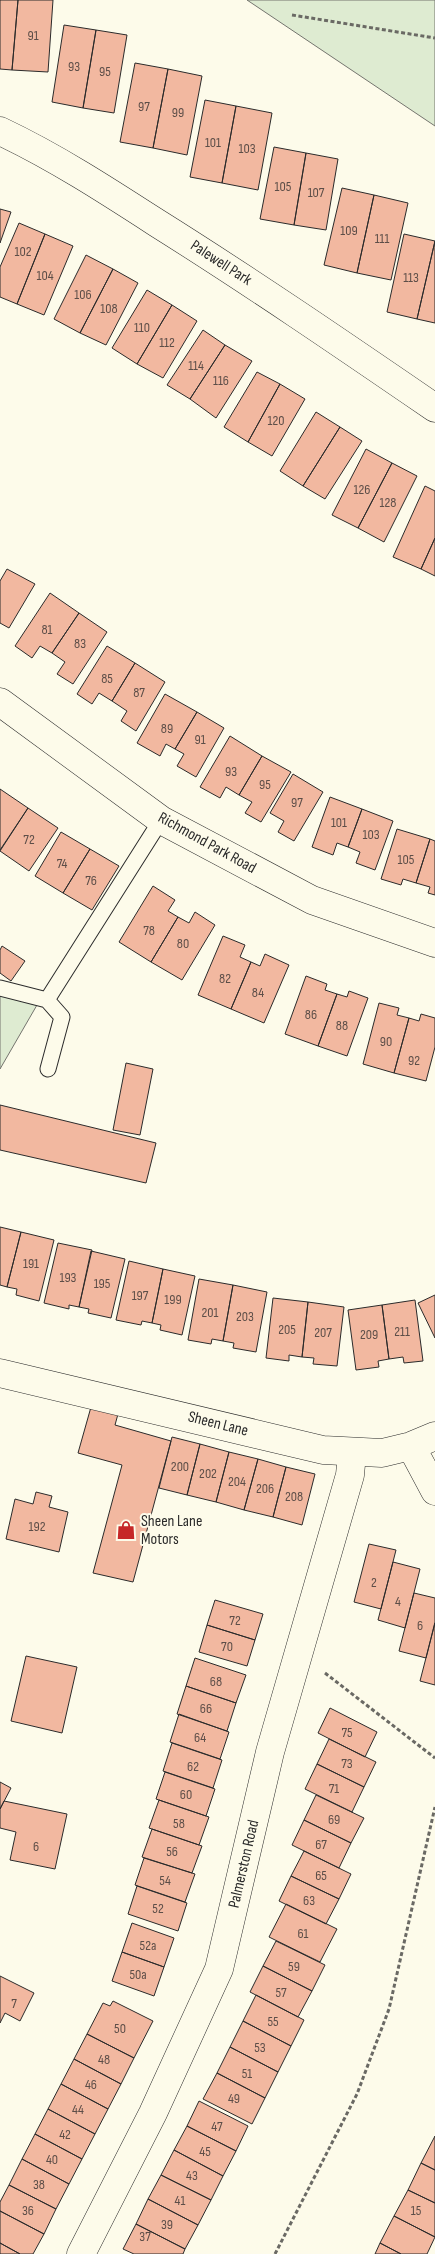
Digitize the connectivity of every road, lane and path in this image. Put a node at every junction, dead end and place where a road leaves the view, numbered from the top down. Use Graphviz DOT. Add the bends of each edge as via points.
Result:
graph roads {
  1 [pos="292,15"];
  2 [pos="435,38"];
  3 [pos="0,131"];
  4 [pos="435,408"];
  5 [pos="0,702"];
  6 [pos="161,820"];
  7 [pos="435,943"];
  8 [pos="0,988"];
  9 [pos="47,1000"];
  10 [pos="48,1069"];
  11 [pos="0,1373"];
  12 [pos="423,1441"];
  13 [pos="352,1453"];
  14 [pos="435,1491"];
  15 [pos="298,1652"];
  16 [pos="435,1758"];
  17 [pos="435,1807"];
  18 [pos="81,2254"];
  19 [pos="275,2254"];
  1 -- 2 [label="path"];
  3 -- 4 [label="street, Palewell Park" via="28,144 241,275"];
  5 -- 6 [label="street, Richmond Park Road"];
  6 -- 7 [label="street, Richmond Park Road" via="312,900"];
  6 -- 9 [label="lane"];
  8 -- 9 [label="lane"];
  9 -- 10 [label="lane" via="62,1018"];
  11 -- 13 [label="street, Sheen Lane" via="323,1450"];
  12 -- 13 [label="street, Sheen Lane" via="382,1453"];
  12 -- 14 [label="street"];
  13 -- 15 [label="street, Palmerston Road" via="350,1475"];
  15 -- 16 [label="path"];
  15 -- 18 [label="street, Palmerston Road" via="270,1752 219,1969 153,2113"];
  17 -- 19 [label="path" via="389,2009 357,2094"];
}
